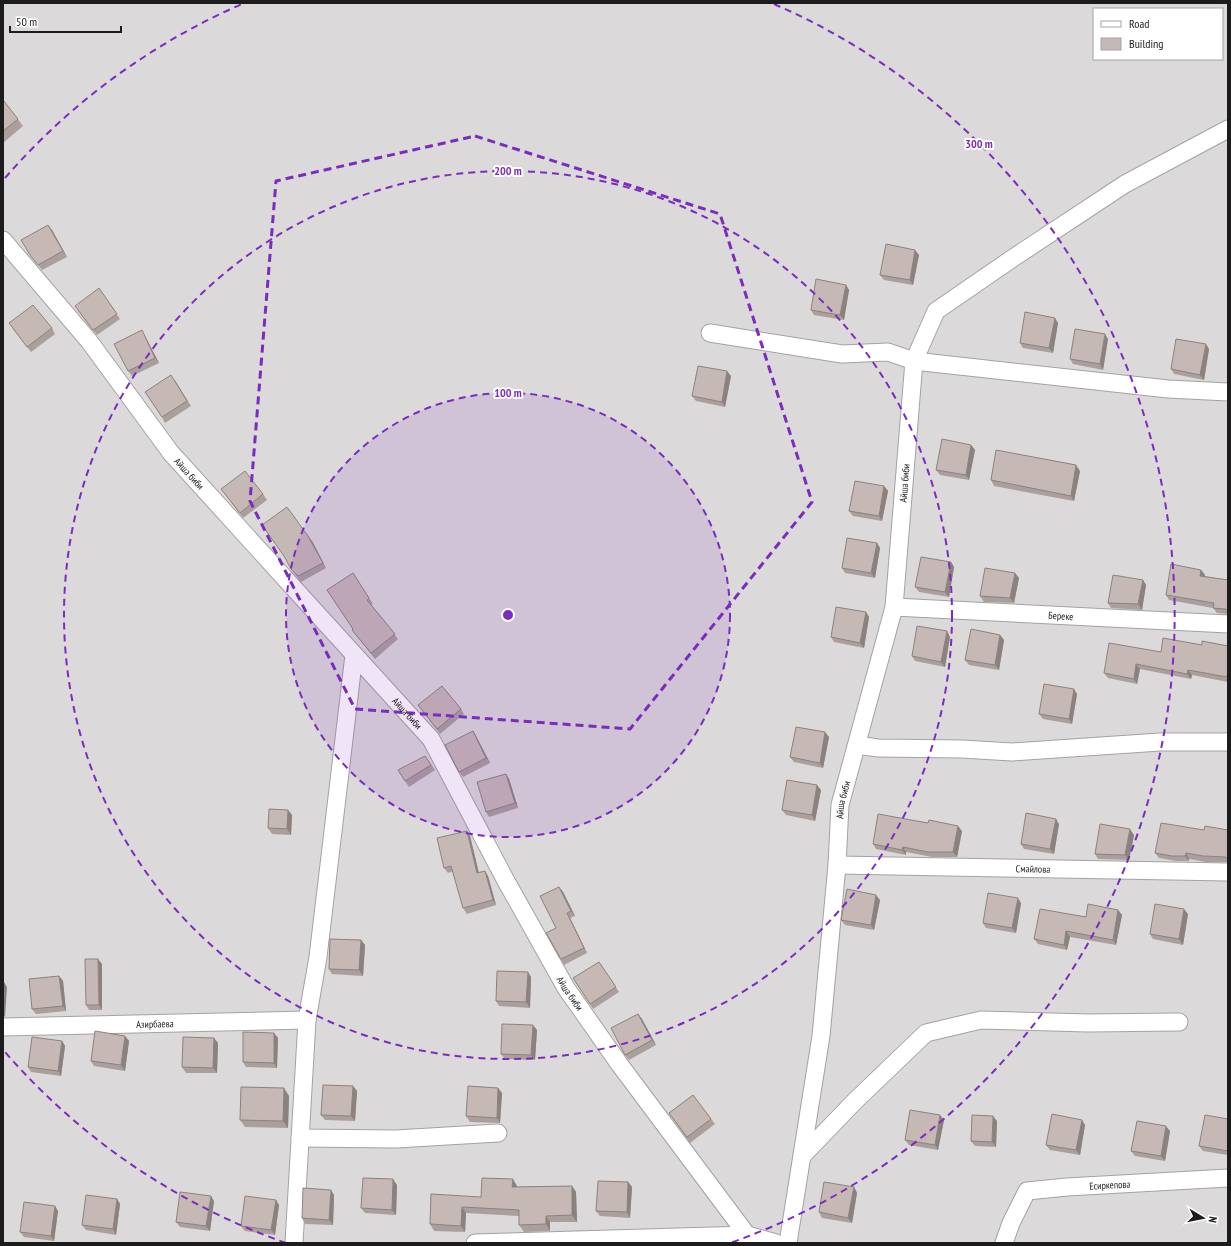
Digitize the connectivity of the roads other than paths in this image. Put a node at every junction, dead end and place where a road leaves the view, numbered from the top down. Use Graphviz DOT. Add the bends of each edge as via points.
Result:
graph roads {
  1 [pos="1228,129"];
  2 [pos="3,240"];
  3 [pos="710,333"];
  4 [pos="914,361"];
  5 [pos="1228,392"];
  6 [pos="894,607"];
  7 [pos="1228,624"];
  8 [pos="354,655"];
  9 [pos="1228,742"];
  10 [pos="857,744"];
  11 [pos="837,865"];
  12 [pos="1228,872"];
  13 [pos="307,1020"];
  14 [pos="1179,1022"];
  15 [pos="3,1028"];
  16 [pos="498,1133"];
  17 [pos="300,1138"];
  18 [pos="802,1156"];
  19 [pos="1228,1178"];
  20 [pos="746,1235"];
  21 [pos="294,1243"];
  22 [pos="475,1243"];
  23 [pos="776,1243"];
  24 [pos="788,1243"];
  25 [pos="1004,1243"];
  1 -- 4 [label="street, Айша биби" via="1125,184 936,311"];
  2 -- 8 [label="street, Айша биби" via="89,341 172,454"];
  3 -- 4 [label="street" via="842,354 888,352"];
  4 -- 5 [label="street" via="1168,389"];
  4 -- 6 [label="street, Айша биби"];
  6 -- 7 [label="street, Береке"];
  6 -- 10 [label="street, Айша биби"];
  8 -- 13 [label="street" via="318,957"];
  8 -- 20 [label="street, Айша биби" via="431,740 566,988"];
  9 -- 10 [label="street" via="1160,742 1012,752 878,748"];
  10 -- 11 [label="street, Айша биби" via="840,805"];
  11 -- 12 [label="street, Смайлова"];
  11 -- 18 [label="street, Айша биби" via="821,1036"];
  13 -- 15 [label="street, Азирбаева"];
  13 -- 17 [label="street"];
  14 -- 18 [label="street" via="981,1020 926,1033"];
  16 -- 17 [label="street" via="396,1139"];
  17 -- 21 [label="street"];
  18 -- 24 [label="street, Айша биби"];
  19 -- 25 [label="street, Есиркепова" via="1027,1191"];
  20 -- 22 [label="street"];
  20 -- 23 [label="street"];
}
